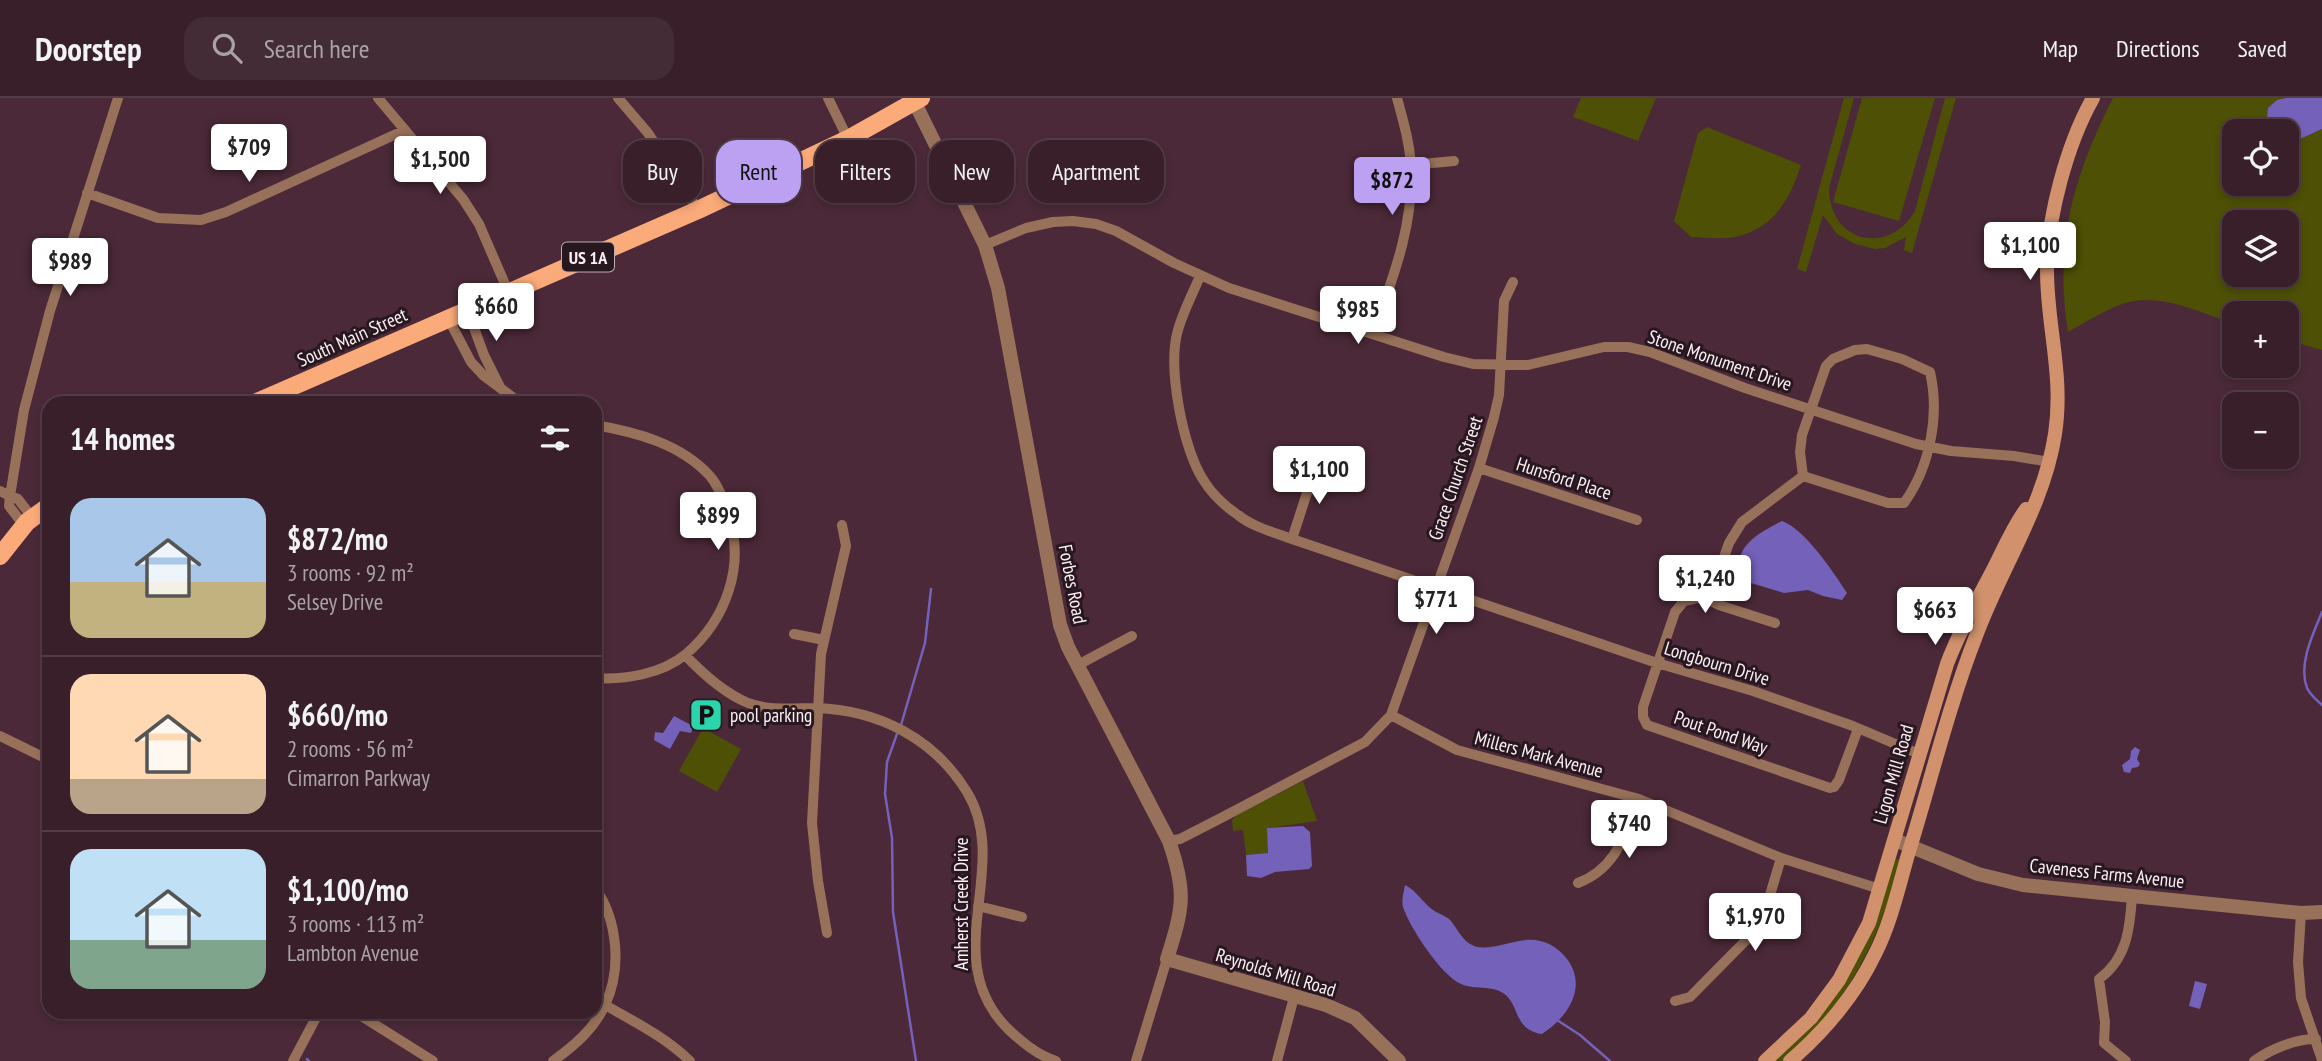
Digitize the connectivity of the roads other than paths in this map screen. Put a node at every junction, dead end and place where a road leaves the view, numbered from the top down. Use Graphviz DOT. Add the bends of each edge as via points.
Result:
graph roads {
  1 [pos="118,98"];
  2 [pos="378,98"];
  3 [pos="618,98"];
  4 [pos="828,98"];
  5 [pos="1397,98"];
  6 [pos="2093,98"];
  7 [pos="918,100"];
  8 [pos="405,130"];
  9 [pos="848,139"];
  10 [pos="1454,161"];
  11 [pos="1411,165"];
  12 [pos="87,193"];
  13 [pos="698,209"];
  14 [pos="985,245"];
  15 [pos="1200,276"];
  16 [pos="1513,282"];
  17 [pos="508,291"];
  18 [pos="467,309"];
  19 [pos="448,318"];
  20 [pos="1373,334"];
  21 [pos="1502,366"];
  22 [pos="500,387"];
  23 [pos="271,396"];
  24 [pos="511,396"];
  25 [pos="1812,411"];
  26 [pos="602,426"];
  27 [pos="1928,446"];
  28 [pos="2050,462"];
  29 [pos="1316,465"];
  30 [pos="1479,468"];
  31 [pos="1803,476"];
  32 [pos="2043,485"];
  33 [pos="5,493"];
  34 [pos="42,511"];
  35 [pos="1637,520"];
  36 [pos="27,523"];
  37 [pos="842,525"];
  38 [pos="1292,538"];
  39 [pos="0,556"];
  40 [pos="1436,587"];
  41 [pos="1709,600"];
  42 [pos="1775,623"];
  43 [pos="794,634"];
  44 [pos="1132,636"];
  45 [pos="824,640"];
  46 [pos="685,655"];
  47 [pos="1657,663"];
  48 [pos="1076,666"];
  49 [pos="602,678"];
  50 [pos="818,708"];
  51 [pos="1391,715"];
  52 [pos="1858,729"];
  53 [pos="0,736"];
  54 [pos="1919,754"];
  55 [pos="42,757"];
  56 [pos="1639,799"];
  57 [pos="1895,840"];
  58 [pos="1169,841"];
  59 [pos="1911,846"];
  60 [pos="1781,859"];
  61 [pos="1578,883"];
  62 [pos="1880,889"];
  63 [pos="2133,896"];
  64 [pos="602,902"];
  65 [pos="978,906"];
  66 [pos="2322,912"];
  67 [pos="2301,913"];
  68 [pos="1022,917"];
  69 [pos="827,933"];
  70 [pos="1167,960"];
  71 [pos="1294,997"];
  72 [pos="1675,1001"];
  73 [pos="605,1005"];
  74 [pos="602,1009"];
  75 [pos="315,1019"];
  76 [pos="366,1019"];
  77 [pos="595,1019"];
  78 [pos="2316,1039"];
  79 [pos="2322,1060"];
  80 [pos="293,1061"];
  81 [pos="433,1061"];
  82 [pos="553,1061"];
  83 [pos="690,1061"];
  84 [pos="1056,1061"];
  85 [pos="1136,1061"];
  86 [pos="1277,1061"];
  87 [pos="1399,1061"];
  88 [pos="1765,1061"];
  89 [pos="1790,1061"];
  90 [pos="2126,1061"];
  91 [pos="2254,1061"];
  1 -- 12 [label="street"];
  2 -- 8 [label="street"];
  3 -- 13 [label="street" via="648,133"];
  4 -- 9 [label="street"];
  5 -- 11 [label="street"];
  6 -- 28 [label="main road, Ligon Mill Road" via="2071,149 2050,230 2047,271 2058,367"];
  7 -- 9 [label="main road, South Main Street / US 1A"];
  7 -- 14 [label="street, Forbes Road"];
  8 -- 12 [label="street" via="201,220 158,218"];
  8 -- 17 [label="street" via="474,216"];
  9 -- 13 [label="main road, South Main Street / US 1A"];
  10 -- 11 [label="street"];
  11 -- 20 [label="street" via="1406,230"];
  12 -- 33 [label="street" via="50,311"];
  13 -- 17 [label="main road, South Main Street / US 1A"];
  14 -- 15 [label="street, Stone Monument Drive" via="1026,228 1073,220 1116,231"];
  14 -- 48 [label="street, Forbes Road" via="1007,330 1060,625"];
  15 -- 20 [label="street, Stone Monument Drive"];
  15 -- 38 [label="street, Longbourn Drive" via="1177,331 1174,378 1193,459 1202,480 1238,516"];
  16 -- 21 [label="street, Grace Church Street" via="1504,301"];
  17 -- 18 [label="main road, South Main Street / US 1A"];
  18 -- 19 [label="main road, South Main Street / US 1A"];
  18 -- 22 [label="street"];
  19 -- 22 [label="street" via="471,362"];
  19 -- 23 [label="main road, South Main Street / US 1A"];
  20 -- 21 [label="street, Stone Monument Drive" via="1444,357"];
  21 -- 25 [label="street, Stone Monument Drive" via="1528,365 1604,347 1628,347"];
  21 -- 30 [label="street, Grace Church Street" via="1497,406"];
  22 -- 24 [label="street"];
  25 -- 27 [label="street, Stone Monument Drive"];
  25 -- 27 [label="street" via="1826,366 1833,359 1855,349 1884,352 1930,372 1935,410"];
  25 -- 31 [label="street" via="1802,435"];
  26 -- 46 [label="street" via="653,439 693,462 711,477 728,513 734,531 731,588 720,613"];
  27 -- 28 [label="street, Stone Monument Drive"];
  27 -- 31 [label="street" via="1904,503 1888,503"];
  28 -- 32 [label="main road, Ligon Mill Road"];
  29 -- 38 [label="street"];
  30 -- 35 [label="street, Hunsford Place"];
  30 -- 40 [label="street, Grace Church Street"];
  31 -- 41 [label="street" via="1742,522 1729,543"];
  32 -- 54 [label="main road, Ligon Mill Road" via="2013,527 1959,632"];
  32 -- 59 [label="main road, Ligon Mill Road" via="1976,635"];
  33 -- 36 [label="street" via="18,499 28,512"];
  34 -- 36 [label="main road"];
  36 -- 39 [label="main road"];
  37 -- 45 [label="street" via="846,546"];
  38 -- 40 [label="street, Longbourn Drive"];
  40 -- 47 [label="street, Longbourn Drive"];
  40 -- 51 [label="street, Grace Church Street"];
  41 -- 42 [label="street"];
  41 -- 47 [label="street, Pout Pond Way" via="1684,601 1675,612"];
  43 -- 45 [label="street"];
  44 -- 48 [label="street"];
  45 -- 50 [label="street"];
  46 -- 49 [label="street" via="639,676"];
  46 -- 50 [label="street, Amherst Creek Drive" via="701,672 750,704"];
  47 -- 52 [label="street, Longbourn Drive"];
  47 -- 52 [label="street, Pout Pond Way" via="1643,707 1647,725 1830,788 1839,780"];
  48 -- 58 [label="street, Forbes Road"];
  50 -- 65 [label="street, Amherst Creek Drive" via="859,712 895,725 948,764 968,794 979,825 983,857"];
  50 -- 69 [label="street" via="812,823"];
  51 -- 56 [label="street, Millers Mark Avenue" via="1457,750"];
  51 -- 58 [label="street, Grace Church Street" via="1365,742"];
  52 -- 54 [label="street, Longbourn Drive"];
  53 -- 55 [label="street"];
  54 -- 57 [label="main road, Ligon Mill Road"];
  56 -- 60 [label="street, Millers Mark Avenue"];
  56 -- 61 [label="street" via="1606,866"];
  57 -- 59 [label="street, Caveness Farms Avenue"];
  57 -- 62 [label="main road, Ligon Mill Road"];
  58 -- 70 [label="street, Forbes Road" via="1182,893"];
  59 -- 63 [label="street, Caveness Farms Avenue" via="1978,874 2023,885"];
  59 -- 89 [label="main road, Ligon Mill Road" via="1876,953 1832,1019"];
  60 -- 62 [label="street, Millers Mark Avenue"];
  60 -- 72 [label="street" via="1758,928 1690,997"];
  62 -- 88 [label="main road, Ligon Mill Road" via="1870,923 1839,980 1811,1018"];
  63 -- 67 [label="street, Caveness Farms Avenue"];
  63 -- 90 [label="street" via="2124,949 2099,979 2104,1043"];
  64 -- 73 [label="street" via="614,938"];
  65 -- 68 [label="street"];
  65 -- 84 [label="street, Amherst Creek Drive" via="975,965 981,990 997,1018 1024,1044"];
  66 -- 67 [label="street, Caveness Farms Avenue"];
  67 -- 78 [label="street" via="2298,976"];
  70 -- 71 [label="street, Reynolds Mill Road"];
  70 -- 85 [label="street, Forbes Road"];
  71 -- 86 [label="street"];
  71 -- 87 [label="street, Reynolds Mill Road" via="1355,1018"];
  73 -- 74 [label="street"];
  73 -- 83 [label="street" via="675,1046"];
  75 -- 80 [label="street"];
  76 -- 81 [label="street"];
  77 -- 82 [label="street"];
  78 -- 79 [label="street"];
  78 -- 91 [label="street" via="2301,1039"];
}
